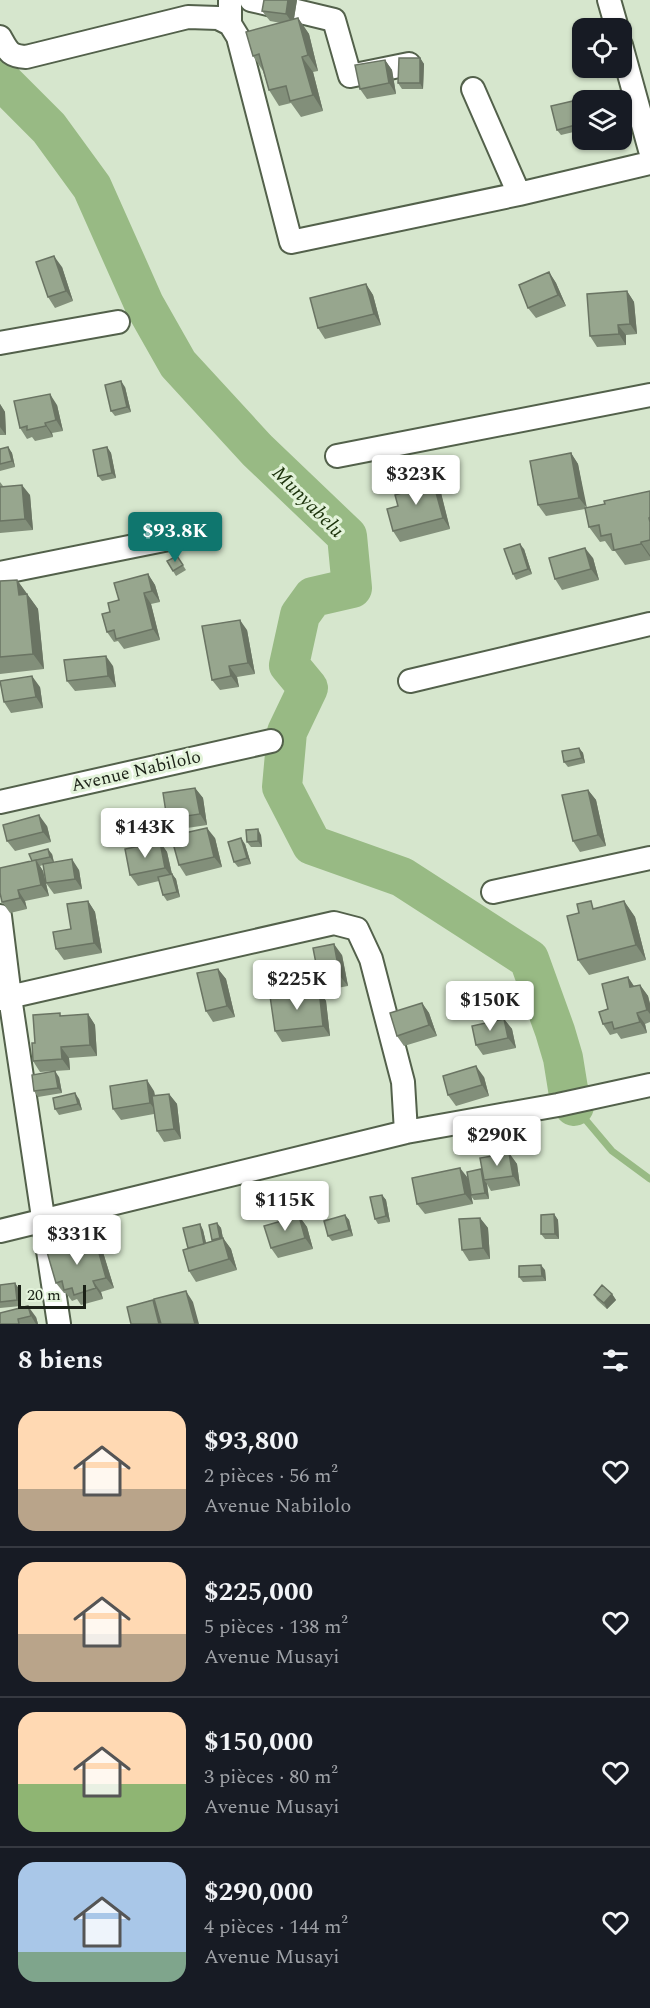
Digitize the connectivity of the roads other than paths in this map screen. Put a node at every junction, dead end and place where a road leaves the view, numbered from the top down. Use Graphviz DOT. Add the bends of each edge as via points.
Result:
graph roads {
  1 [pos="230,0"];
  2 [pos="251,0"];
  3 [pos="609,0"];
  4 [pos="202,9"];
  5 [pos="614,18"];
  6 [pos="230,24"];
  7 [pos="0,37"];
  8 [pos="409,64"];
  9 [pos="630,78"];
  10 [pos="473,89"];
  11 [pos="650,150"];
  12 [pos="650,163"];
  13 [pos="519,194"];
  14 [pos="118,322"];
  15 [pos="0,344"];
  16 [pos="650,395"];
  17 [pos="336,456"];
  18 [pos="169,539"];
  19 [pos="0,573"];
  20 [pos="650,624"];
  21 [pos="410,681"];
  22 [pos="272,741"];
  23 [pos="0,802"];
  24 [pos="650,858"];
  25 [pos="493,892"];
  26 [pos="0,916"];
  27 [pos="5,998"];
  28 [pos="650,1084"];
  29 [pos="406,1132"];
  30 [pos="44,1220"];
  31 [pos="0,1231"];
  32 [pos="59,1324"];
  1 -- 6 [label="street"];
  2 -- 8 [label="street" via="334,20 350,76"];
  3 -- 5 [label="street"];
  4 -- 6 [label="street"];
  4 -- 7 [label="street" via="188,17 26,57 15,57"];
  6 -- 13 [label="street" via="238,37 291,242"];
  9 -- 11 [label="street"];
  10 -- 13 [label="street"];
  12 -- 13 [label="street"];
  14 -- 15 [label="street"];
  16 -- 17 [label="street"];
  18 -- 19 [label="street"];
  20 -- 21 [label="street"];
  22 -- 23 [label="street, Avenue Nabilolo"];
  24 -- 25 [label="street"];
  26 -- 27 [label="street"];
  27 -- 29 [label="street" via="334,923 357,929 371,959 403,1082"];
  27 -- 30 [label="street"];
  28 -- 29 [label="street"];
  29 -- 30 [label="street"];
  30 -- 31 [label="street"];
  30 -- 32 [label="street"];
}
